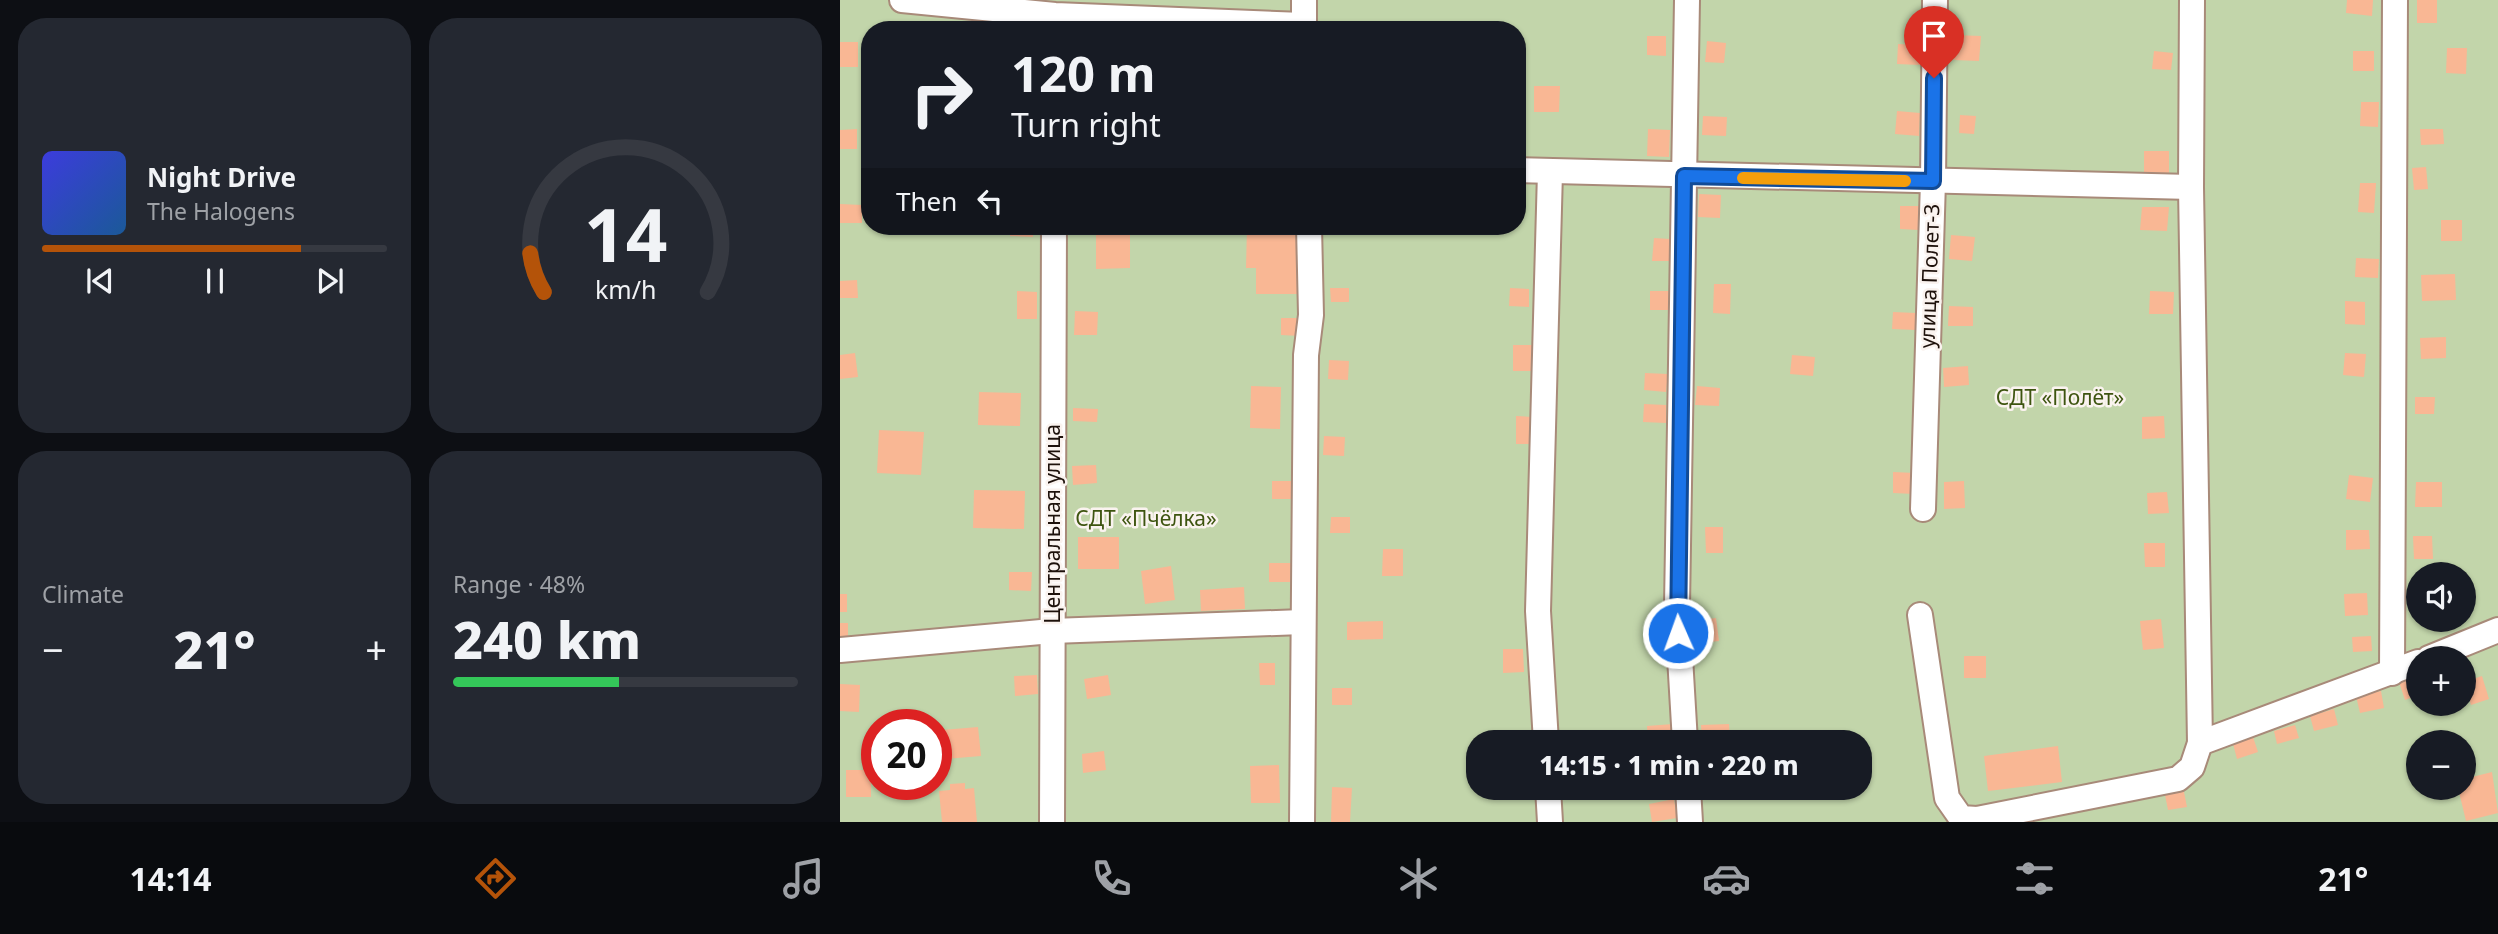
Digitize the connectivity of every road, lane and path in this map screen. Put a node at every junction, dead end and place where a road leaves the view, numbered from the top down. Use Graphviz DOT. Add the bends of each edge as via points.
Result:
graph roads {
  1 [pos="901,0"];
  2 [pos="1304,0"];
  3 [pos="1687,0"];
  4 [pos="1935,0"];
  5 [pos="2192,0"];
  6 [pos="2395,0"];
  7 [pos="1055,15"];
  8 [pos="1179,21"];
  9 [pos="1303,21"];
  10 [pos="1526,171"];
  11 [pos="1550,172"];
  12 [pos="1684,176"];
  13 [pos="1933,181"];
  14 [pos="2191,187"];
  15 [pos="1054,235"];
  16 [pos="1309,235"];
  17 [pos="1923,509"];
  18 [pos="1920,615"];
  19 [pos="1302,622"];
  20 [pos="2498,630"];
  21 [pos="1052,631"];
  22 [pos="2459,646"];
  23 [pos="840,650"];
  24 [pos="2406,668"];
  25 [pos="2392,673"];
  26 [pos="1545,730"];
  27 [pos="1684,730"];
  28 [pos="2200,743"];
  29 [pos="1549,800"];
  30 [pos="1689,800"];
  31 [pos="1052,822"];
  32 [pos="1302,822"];
  33 [pos="1550,822"];
  34 [pos="1690,822"];
  1 -- 7 [label="street"];
  2 -- 9 [label="street"];
  3 -- 12 [label="street"];
  4 -- 13 [label="street, улица Полет-3"];
  5 -- 14 [label="street"];
  6 -- 25 [label="street"];
  7 -- 8 [label="street"];
  10 -- 11 [label="street"];
  11 -- 12 [label="street"];
  11 -- 26 [label="street" via="1538,611"];
  12 -- 13 [label="street"];
  12 -- 27 [label="street" via="1677,606"];
  13 -- 14 [label="street"];
  13 -- 17 [label="street, улица Полет-3"];
  14 -- 28 [label="street"];
  15 -- 21 [label="street, Центральная улица"];
  16 -- 19 [label="street"];
  18 -- 28 [label="street" via="1947,798 1961,818 1977,819 2178,779 2192,767"];
  19 -- 21 [label="street"];
  19 -- 32 [label="street"];
  20 -- 22 [label="street"];
  21 -- 23 [label="street"];
  21 -- 31 [label="street, Центральная улица"];
  24 -- 25 [label="street"];
  25 -- 28 [label="street"];
  29 -- 33 [label="street"];
  30 -- 34 [label="street"];
}
